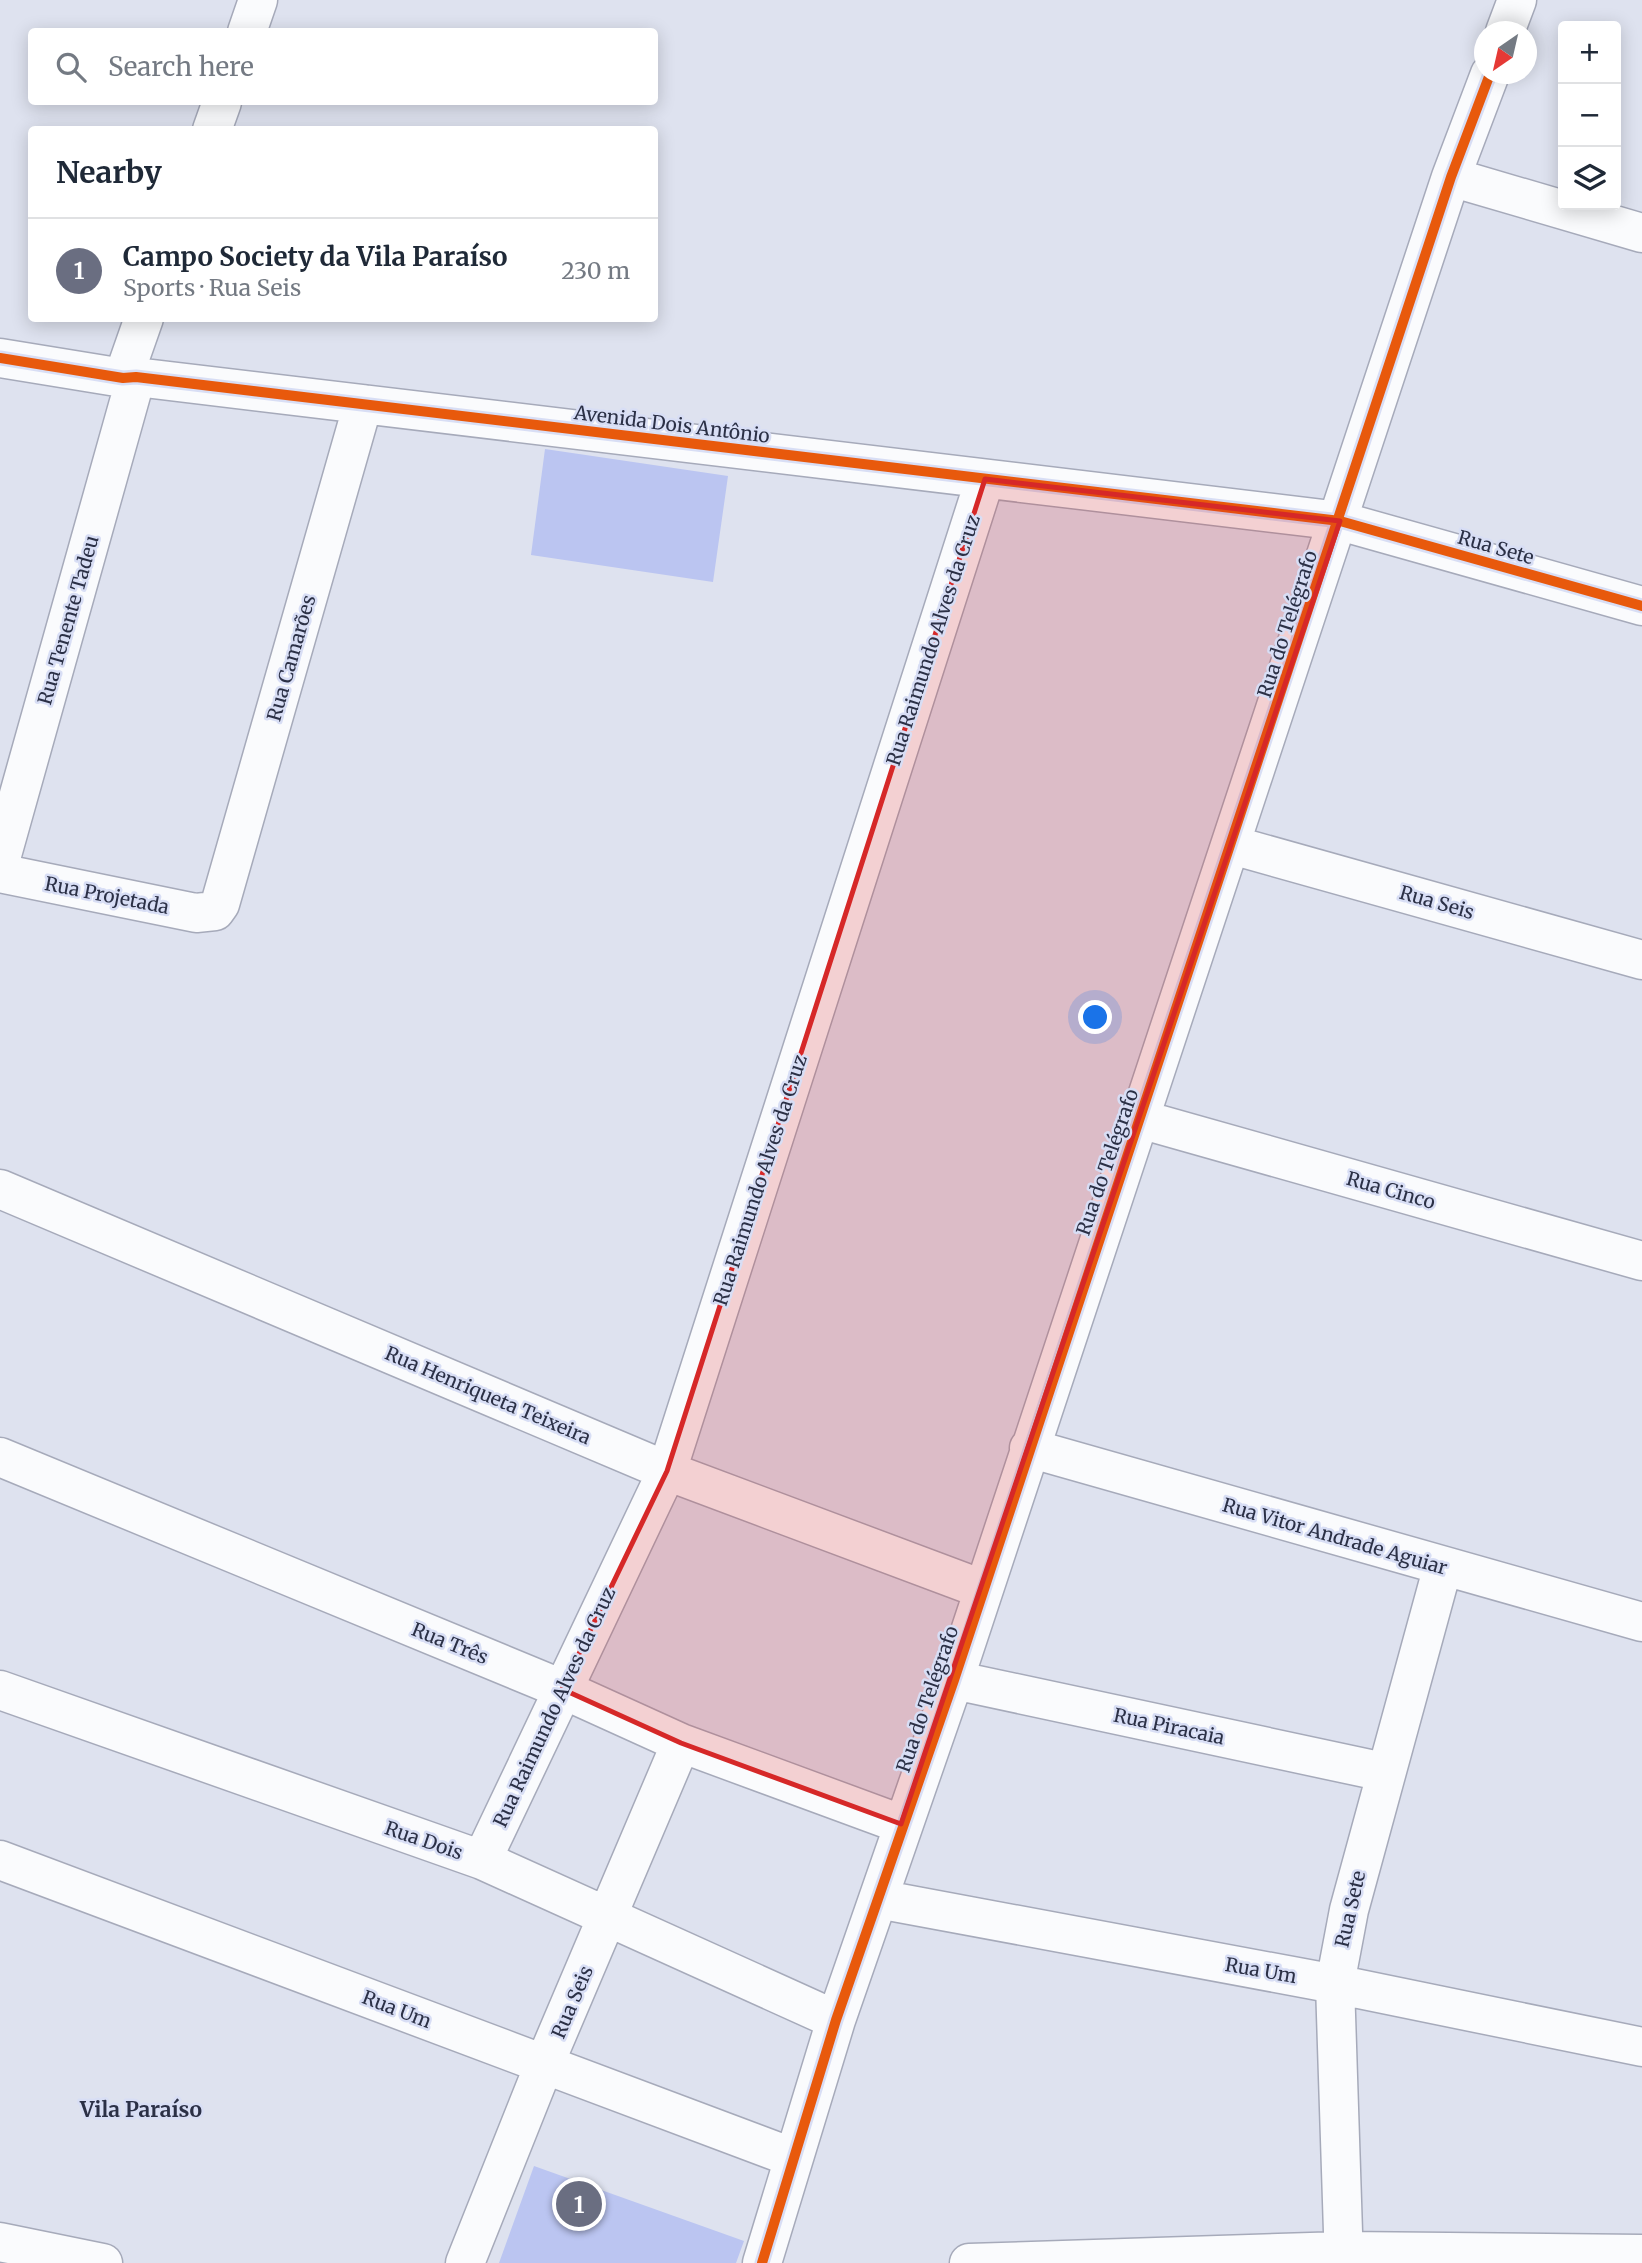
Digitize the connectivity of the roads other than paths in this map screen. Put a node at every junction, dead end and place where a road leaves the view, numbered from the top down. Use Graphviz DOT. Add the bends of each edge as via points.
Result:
graph roads {
  1 [pos="258,0"];
  2 [pos="1517,0"];
  3 [pos="1509,21"];
  4 [pos="248,28"];
  5 [pos="1486,84"];
  6 [pos="221,105"];
  7 [pos="213,126"];
  8 [pos="1451,177"];
  9 [pos="1642,233"];
  10 [pos="143,322"];
  11 [pos="0,358"];
  12 [pos="129,378"];
  13 [pos="363,404"];
  14 [pos="985,479"];
  15 [pos="1340,521"];
  16 [pos="1642,606"];
  17 [pos="1232,845"];
  18 [pos="0,862"];
  19 [pos="0,873"];
  20 [pos="215,911"];
  21 [pos="1642,960"];
  22 [pos="1140,1119"];
  23 [pos="0,1189"];
  24 [pos="1642,1261"];
  25 [pos="1029,1448"];
  26 [pos="0,1457"];
  27 [pos="667,1471"];
  28 [pos="1443,1566"];
  29 [pos="982,1589"];
  30 [pos="1642,1622"];
  31 [pos="954,1679"];
  32 [pos="562,1689"];
  33 [pos="0,1690"];
  34 [pos="681,1743"];
  35 [pos="1384,1772"];
  36 [pos="901,1824"];
  37 [pos="0,1860"];
  38 [pos="482,1860"];
  39 [pos="878,1899"];
  40 [pos="609,1915"];
  41 [pos="1335,1984"];
  42 [pos="836,2020"];
  43 [pos="1642,2048"];
  44 [pos="544,2065"];
  45 [pos="794,2158"];
  46 [pos="0,2242"];
  47 [pos="1642,2253"];
  48 [pos="1343,2257"];
  49 [pos="103,2263"];
  50 [pos="465,2263"];
  51 [pos="762,2263"];
  52 [pos="969,2263"];
  1 -- 4 [label="street"];
  2 -- 3 [label="street"];
  5 -- 8 [label="street, Rua do Telégrafo"];
  6 -- 7 [label="street"];
  8 -- 9 [label="street"];
  8 -- 15 [label="street, Rua do Telégrafo"];
  10 -- 12 [label="street, Rua Tenente Tadeu"];
  11 -- 12 [label="street, Avenida Dois Antônio"];
  12 -- 13 [label="street, Avenida Dois Antônio"];
  12 -- 18 [label="street, Rua Tenente Tadeu"];
  13 -- 14 [label="street, Avenida Dois Antônio"];
  13 -- 20 [label="street, Rua Camarões" via="224,894"];
  14 -- 15 [label="street, Avenida Dois Antônio"];
  14 -- 27 [label="street, Rua Raimundo Alves da Cruz"];
  15 -- 16 [label="street, Rua Sete"];
  15 -- 17 [label="street, Rua do Telégrafo"];
  17 -- 21 [label="street, Rua Seis"];
  17 -- 22 [label="street, Rua do Telégrafo"];
  19 -- 20 [label="street, Rua Projetada" via="197,913"];
  22 -- 24 [label="street, Rua Cinco"];
  22 -- 25 [label="street, Rua do Telégrafo"];
  23 -- 27 [label="street, Rua Henriqueta Teixeira"];
  25 -- 28 [label="street, Rua Vitor Andrade Aguiar"];
  25 -- 29 [label="street, Rua do Telégrafo"];
  26 -- 32 [label="street, Rua Três"];
  27 -- 29 [label="street, Rua Henriqueta Teixeira"];
  27 -- 32 [label="street, Rua Raimundo Alves da Cruz"];
  28 -- 30 [label="street, Rua Vitor Andrade Aguiar"];
  28 -- 35 [label="street, Rua Sete"];
  29 -- 31 [label="street, Rua do Telégrafo"];
  31 -- 35 [label="street, Rua Piracaia"];
  31 -- 36 [label="street, Rua do Telégrafo"];
  32 -- 34 [label="street, Rua Três"];
  32 -- 38 [label="street, Rua Raimundo Alves da Cruz"];
  33 -- 38 [label="street, Rua Dois"];
  34 -- 36 [label="street, Rua Três"];
  34 -- 40 [label="street, Rua Seis"];
  35 -- 41 [label="street, Rua Sete"];
  36 -- 39 [label="street, Rua do Telégrafo"];
  37 -- 44 [label="street, Rua Um"];
  38 -- 40 [label="street, Rua Dois"];
  39 -- 41 [label="street, Rua Um"];
  39 -- 42 [label="street, Rua do Telégrafo"];
  40 -- 42 [label="street, Rua Dois"];
  40 -- 44 [label="street, Rua Seis"];
  41 -- 43 [label="street, Rua Um"];
  41 -- 48 [label="street, Rua Sete"];
  42 -- 45 [label="street, Rua do Telégrafo"];
  44 -- 45 [label="street, Rua Um"];
  44 -- 50 [label="street, Rua Seis"];
  45 -- 51 [label="street, Rua do Telégrafo"];
  46 -- 49 [label="street"];
  47 -- 48 [label="street"];
  48 -- 52 [label="street"];
}
